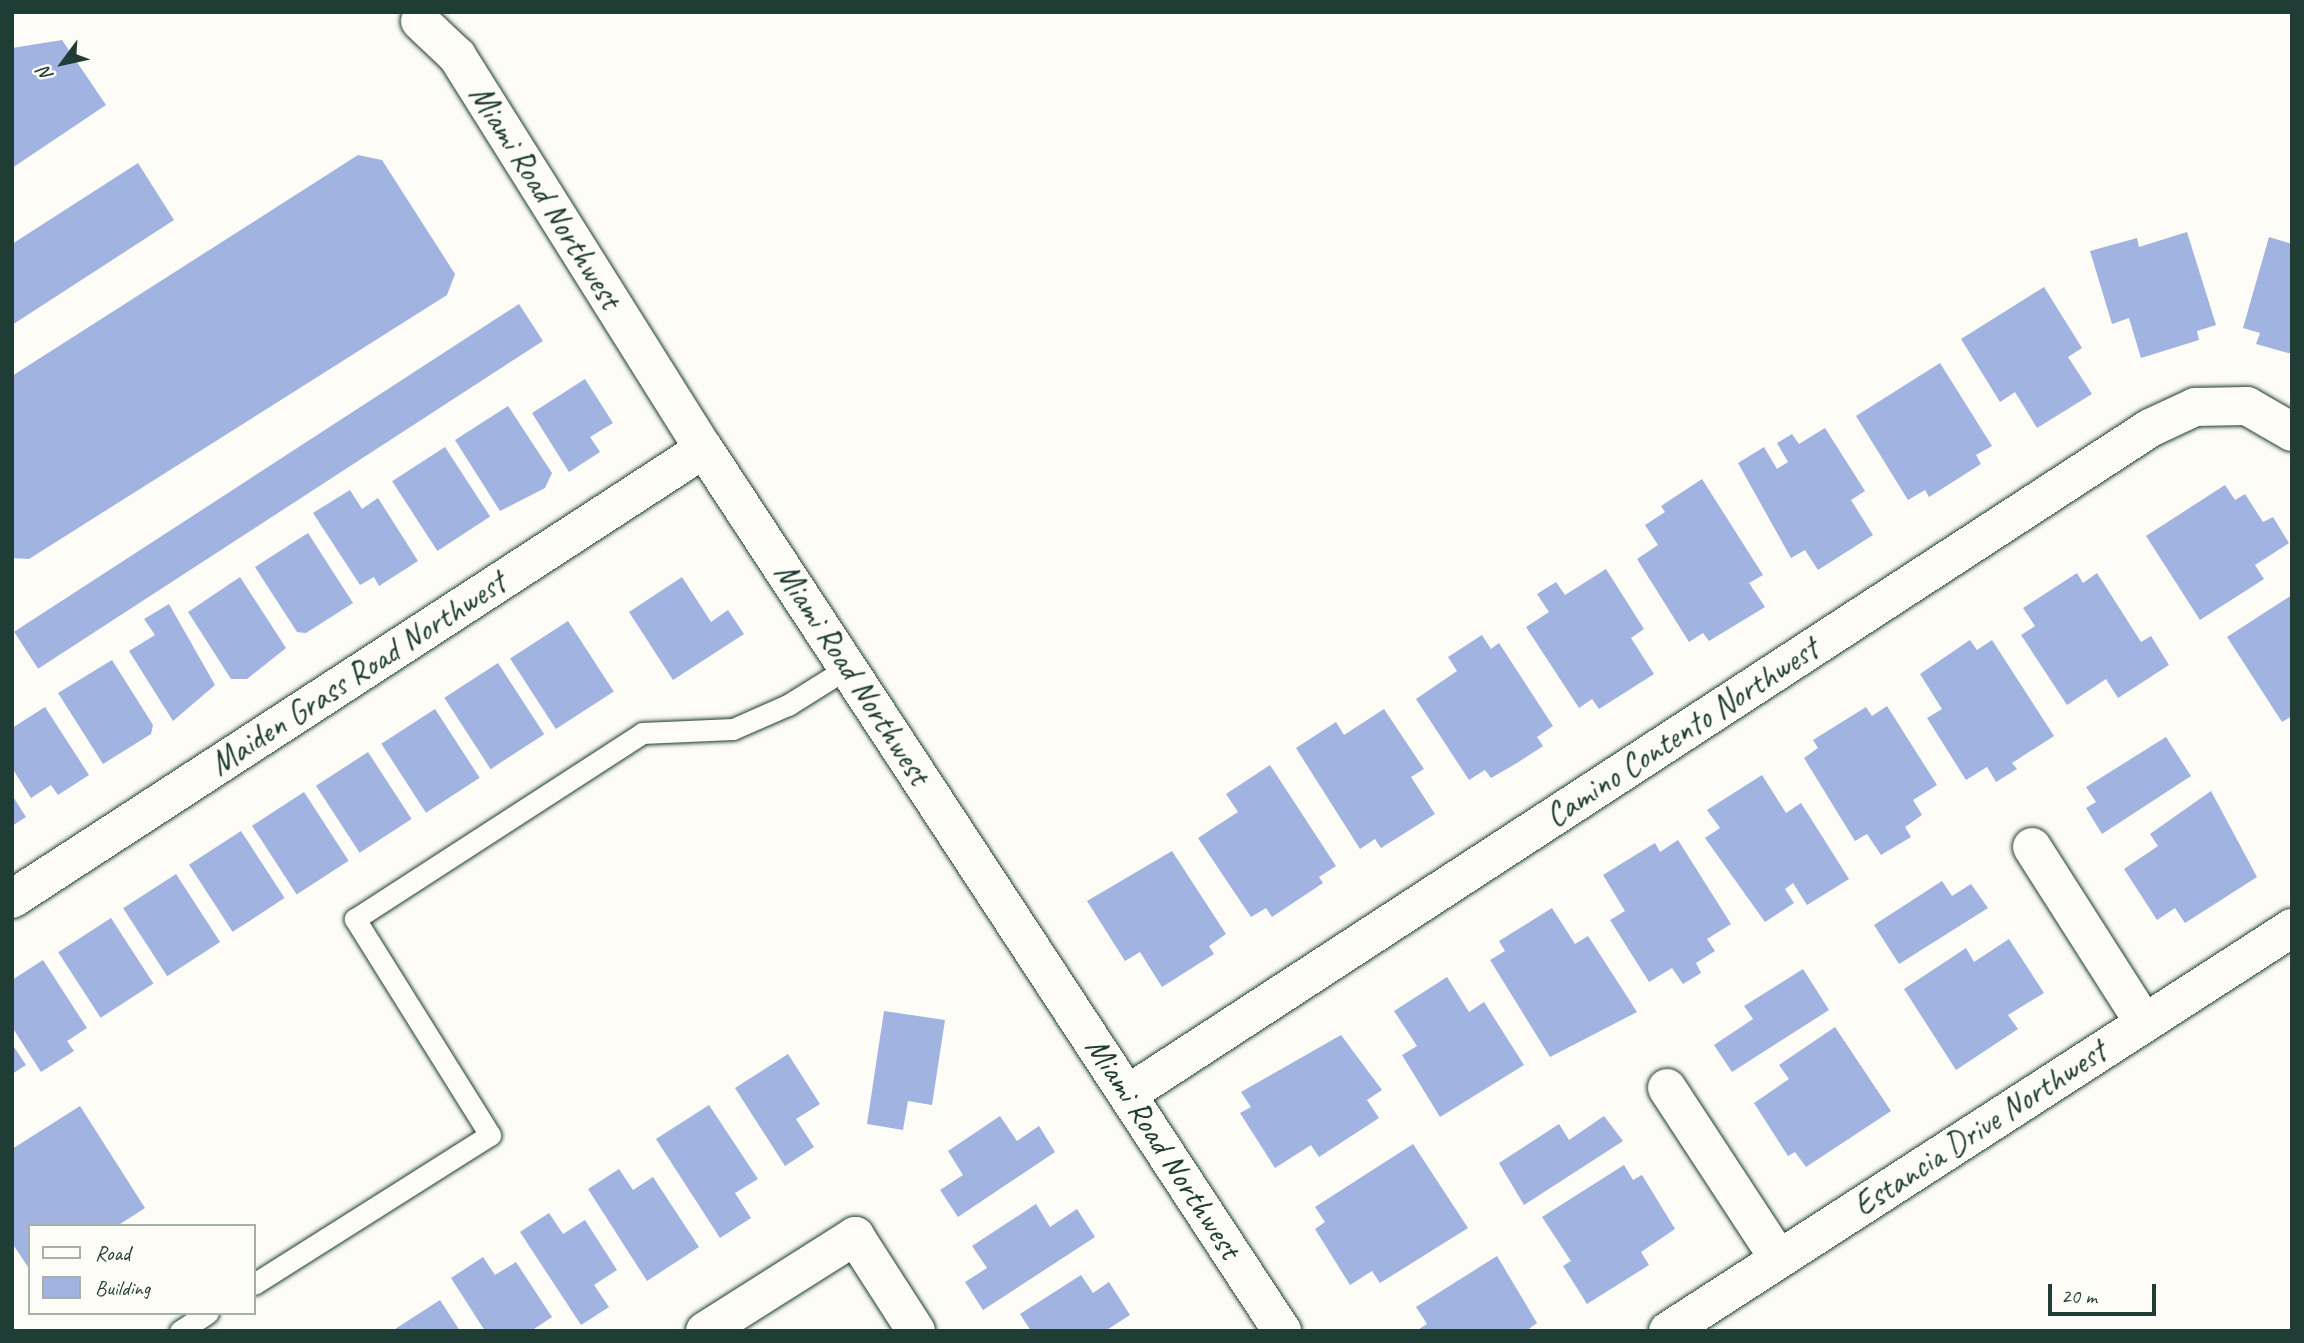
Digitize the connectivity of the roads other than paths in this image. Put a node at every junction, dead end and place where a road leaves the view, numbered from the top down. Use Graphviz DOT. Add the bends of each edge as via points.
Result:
graph roads {
  1 [pos="420,21"];
  2 [pos="2292,432"];
  3 [pos="704,449"];
  4 [pos="847,667"];
  5 [pos="2032,847"];
  6 [pos="12,898"];
  7 [pos="2292,928"];
  8 [pos="2144,1023"];
  9 [pos="1667,1088"];
  10 [pos="1128,1094"];
  11 [pos="1779,1259"];
  12 [pos="256,1283"];
  13 [pos="205,1315"];
  14 [pos="180,1331"];
  15 [pos="705,1331"];
  16 [pos="916,1331"];
  17 [pos="1282,1331"];
  18 [pos="1668,1331"];
  1 -- 3 [label="street, Miami Road Northwest" via="457,56"];
  2 -- 10 [label="street, Camino Contento Northwest" via="2247,406 2195,407 2150,428"];
  3 -- 4 [label="street, Miami Road Northwest"];
  3 -- 6 [label="street, Maiden Grass Road Northwest"];
  4 -- 10 [label="street, Miami Road Northwest"];
  4 -- 12 [label="lane" via="788,705 733,729 642,733 355,919 490,1135"];
  5 -- 8 [label="street"];
  7 -- 8 [label="street, Estancia Drive Northwest"];
  8 -- 11 [label="street, Estancia Drive Northwest"];
  9 -- 11 [label="street"];
  10 -- 17 [label="street, Miami Road Northwest"];
  11 -- 18 [label="street, Estancia Drive Northwest"];
  13 -- 14 [label="lane"];
  15 -- 16 [label="street" via="855,1236"];
}
